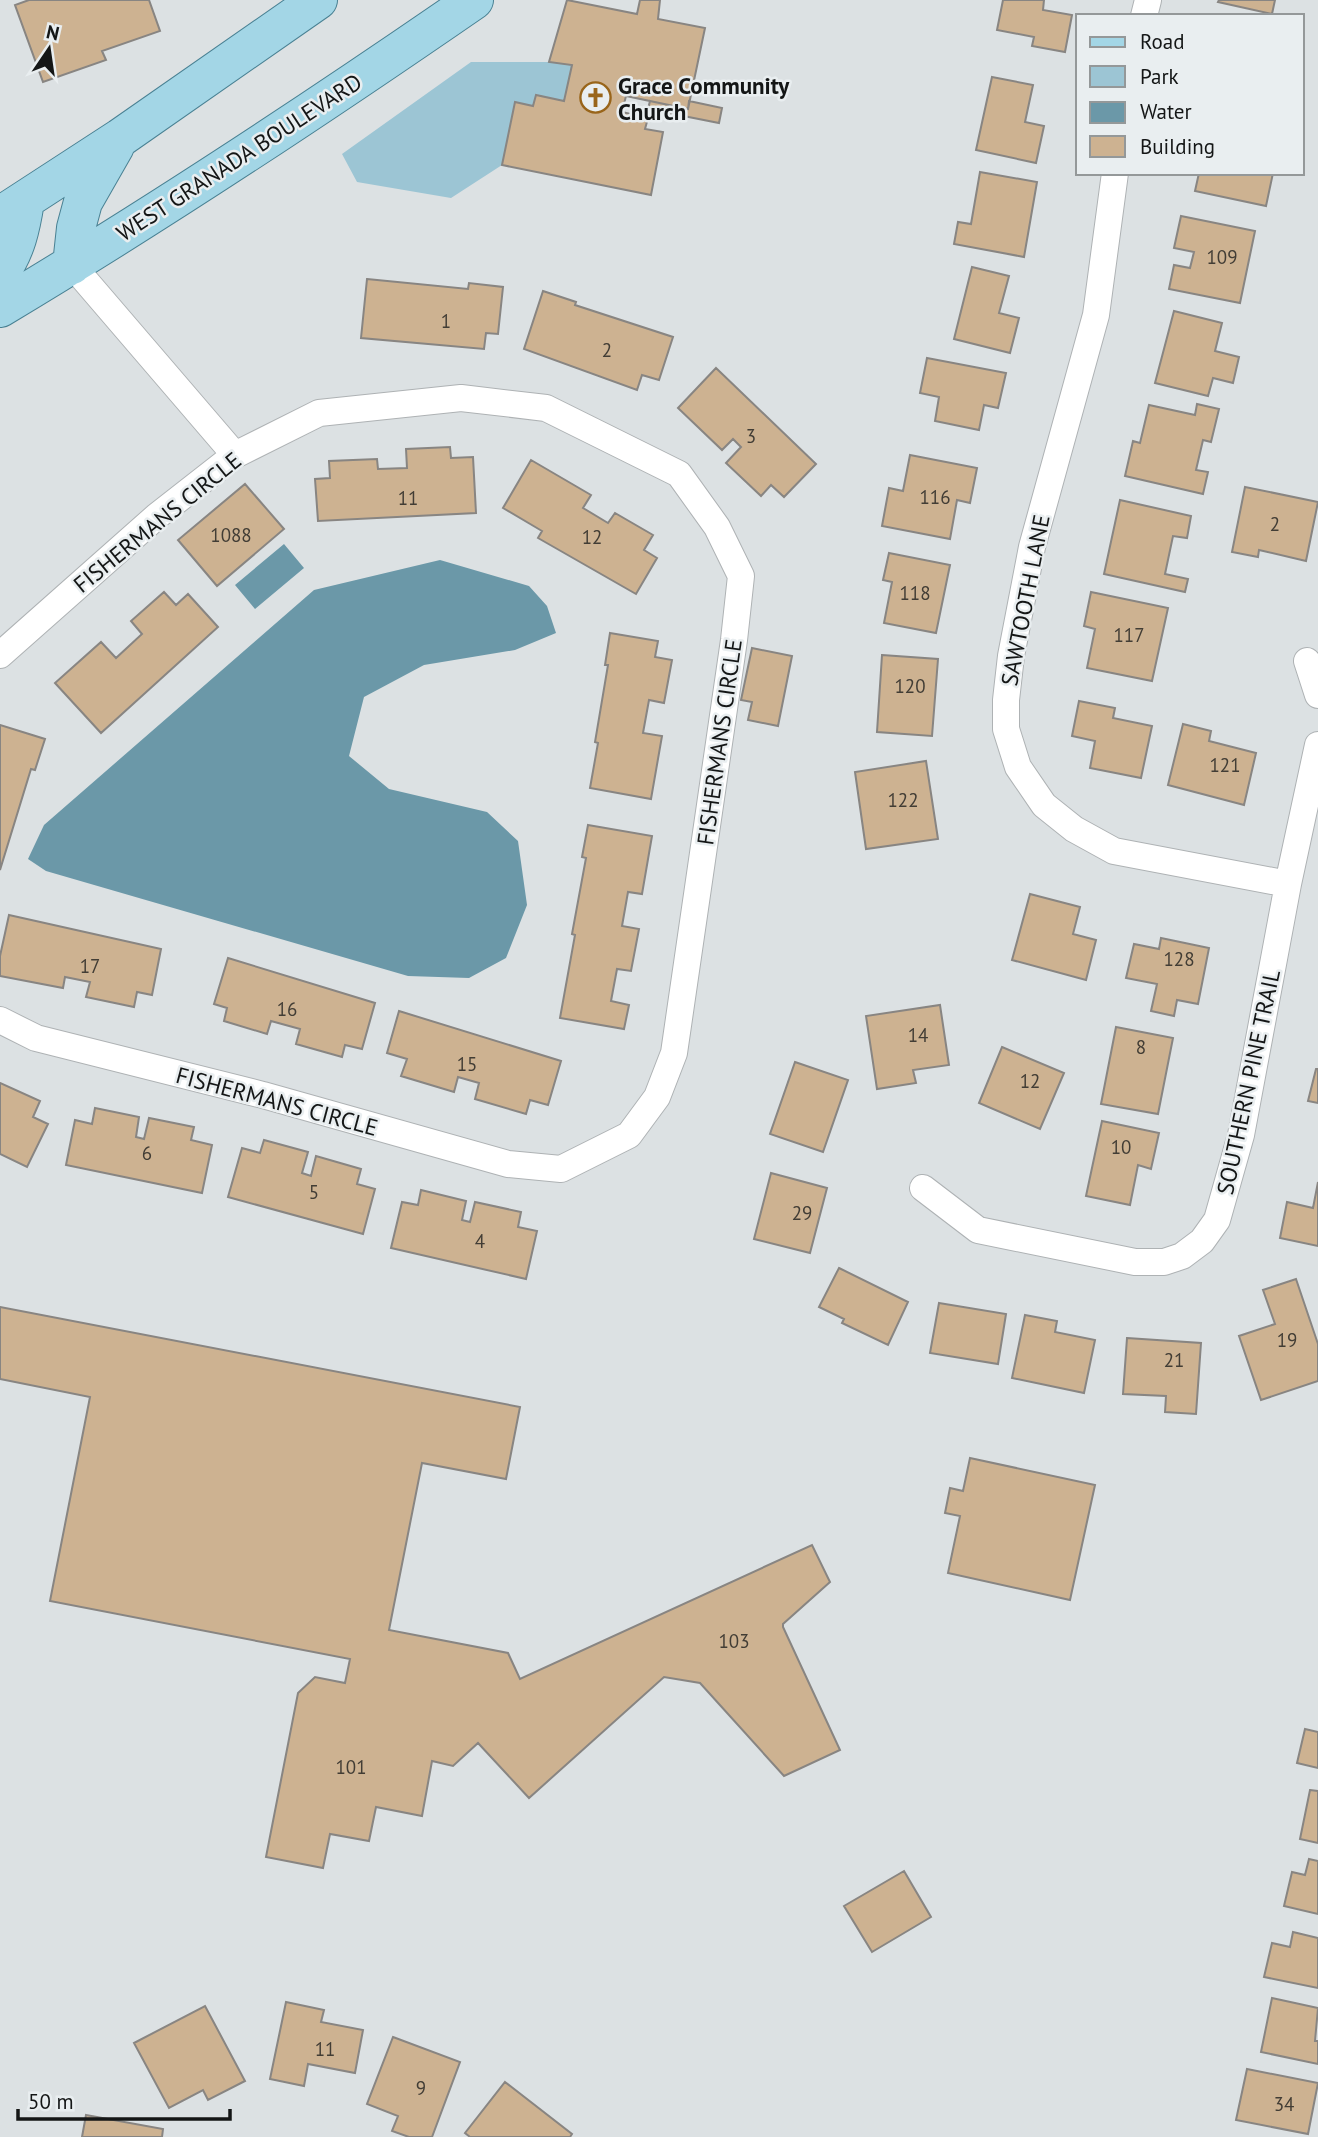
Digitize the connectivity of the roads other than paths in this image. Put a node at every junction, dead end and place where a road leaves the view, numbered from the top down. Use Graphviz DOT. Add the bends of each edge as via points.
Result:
graph roads {
  1 [pos="318,0"];
  2 [pos="474,0"];
  3 [pos="120,138"];
  4 [pos="1115,175"];
  5 [pos="13,209"];
  6 [pos="72,265"];
  7 [pos="0,273"];
  8 [pos="0,308"];
  9 [pos="235,455"];
  10 [pos="0,655"];
  11 [pos="1307,660"];
  12 [pos="1318,695"];
  13 [pos="1318,745"];
  14 [pos="1288,884"];
  15 [pos="0,1020"];
  16 [pos="923,1188"];
  1 -- 3 [label="main road"];
  2 -- 6 [label="main road, WEST GRANADA BOULEVARD"];
  3 -- 5 [label="main road"];
  3 -- 6 [label="main road" via="83,202"];
  4 -- 14 [label="street, SAWTOOTH LANE" via="1096,314 1032,547 1006,700 1006,729 1018,767 1044,804 1094,840 1114,850"];
  5 -- 7 [label="main road" via="21,231"];
  6 -- 8 [label="main road, WEST GRANADA BOULEVARD"];
  6 -- 9 [label="street"];
  9 -- 10 [label="street, FISHERMANS CIRCLE" via="157,516"];
  9 -- 15 [label="street, FISHERMANS CIRCLE" via="319,413 461,398 545,408 679,474 717,527 741,576 674,1052 657,1097 629,1135 561,1169 508,1164 36,1038"];
  11 -- 12 [label="street"];
  13 -- 14 [label="street, SOUTHERN PINE TRAIL"];
  14 -- 16 [label="street, SOUTHERN PINE TRAIL" via="1241,1135 1217,1220 1202,1241 1164,1262 1135,1262 978,1230"];
}
